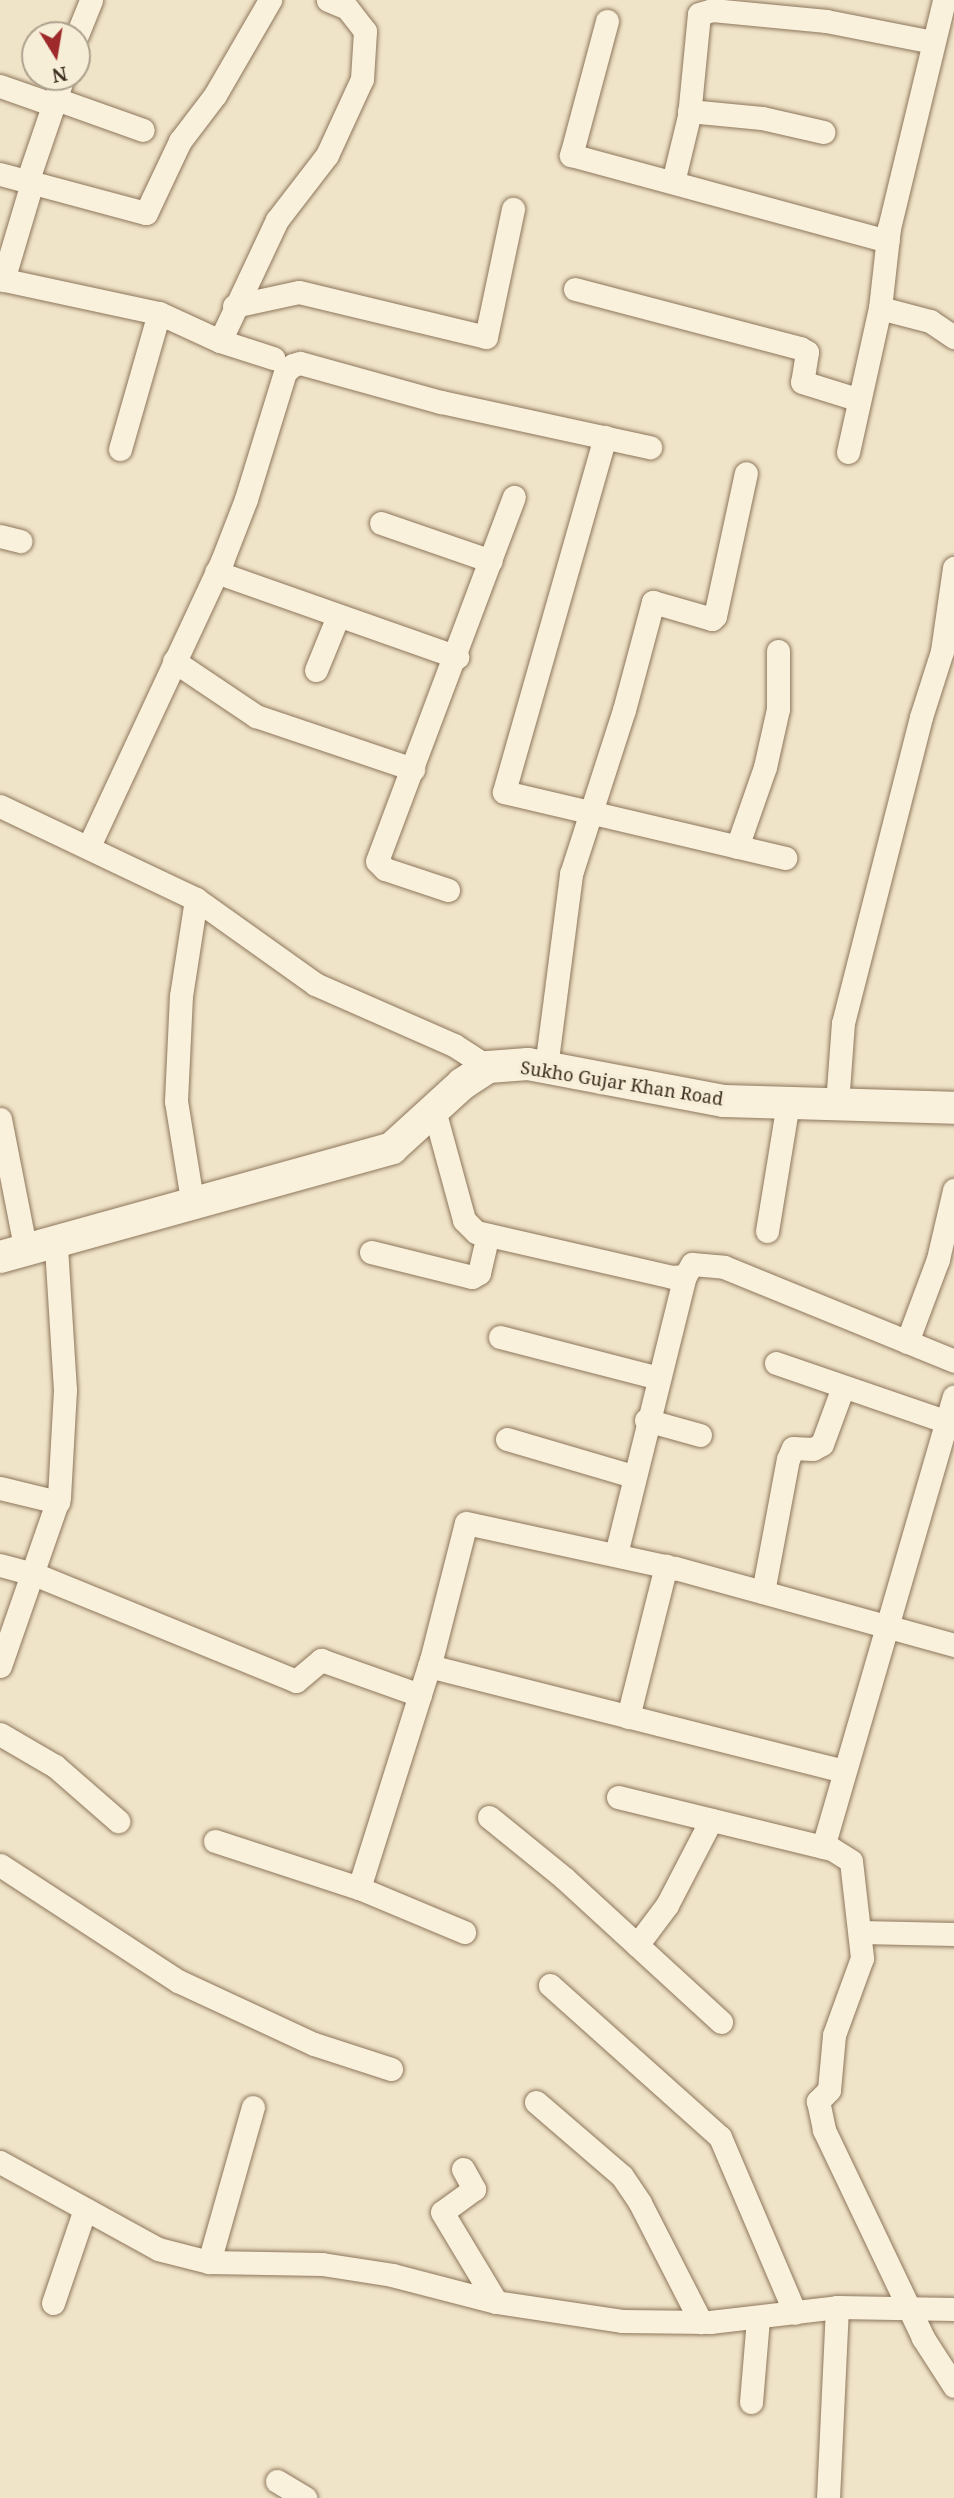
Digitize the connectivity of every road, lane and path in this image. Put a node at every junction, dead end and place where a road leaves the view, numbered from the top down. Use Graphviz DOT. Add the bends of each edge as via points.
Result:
graph roads {
  1 [pos="91,0"];
  2 [pos="270,0"];
  3 [pos="328,0"];
  4 [pos="944,0"];
  5 [pos="713,5"];
  6 [pos="83,21"];
  7 [pos="607,21"];
  8 [pos="933,42"];
  9 [pos="0,86"];
  10 [pos="58,94"];
  11 [pos="689,111"];
  12 [pos="143,130"];
  13 [pos="824,132"];
  14 [pos="0,174"];
  15 [pos="30,182"];
  16 [pos="673,182"];
  17 [pos="513,209"];
  18 [pos="888,241"];
  19 [pos="2,279"];
  20 [pos="575,289"];
  21 [pos="234,306"];
  22 [pos="880,308"];
  23 [pos="159,313"];
  24 [pos="954,337"];
  25 [pos="219,341"];
  26 [pos="273,358"];
  27 [pos="857,399"];
  28 [pos="606,437"];
  29 [pos="650,447"];
  30 [pos="120,449"];
  31 [pos="848,452"];
  32 [pos="746,473"];
  33 [pos="514,497"];
  34 [pos="382,523"];
  35 [pos="491,561"];
  36 [pos="954,568"];
  37 [pos="216,572"];
  38 [pos="338,616"];
  39 [pos="778,651"];
  40 [pos="948,652"];
  41 [pos="457,657"];
  42 [pos="174,661"];
  43 [pos="316,670"];
  44 [pos="413,769"];
  45 [pos="0,806"];
  46 [pos="592,813"];
  47 [pos="89,845"];
  48 [pos="737,847"];
  49 [pos="785,858"];
  50 [pos="448,890"];
  51 [pos="196,898"];
  52 [pos="488,1067"];
  53 [pos="546,1067"];
  54 [pos="788,1103"];
  55 [pos="837,1104"];
  56 [pos="954,1108"];
  57 [pos="434,1110"];
  58 [pos="0,1119"];
  59 [pos="954,1189"];
  60 [pos="193,1206"];
  61 [pos="767,1231"];
  62 [pos="488,1235"];
  63 [pos="56,1245"];
  64 [pos="371,1252"];
  65 [pos="13,1254"];
  66 [pos="685,1276"];
  67 [pos="500,1337"];
  68 [pos="907,1342"];
  69 [pos="954,1361"];
  70 [pos="776,1363"];
  71 [pos="658,1378"];
  72 [pos="843,1387"];
  73 [pos="954,1397"];
  74 [pos="646,1420"];
  75 [pos="948,1430"];
  76 [pos="700,1435"];
  77 [pos="507,1439"];
  78 [pos="633,1476"];
  79 [pos="0,1488"];
  80 [pos="58,1502"];
  81 [pos="616,1554"];
  82 [pos="0,1565"];
  83 [pos="666,1566"];
  84 [pos="34,1574"];
  85 [pos="763,1591"];
  86 [pos="885,1625"];
  87 [pos="954,1645"];
  88 [pos="0,1666"];
  89 [pos="429,1667"];
  90 [pos="420,1695"];
  91 [pos="628,1717"];
  92 [pos="0,1734"];
  93 [pos="844,1771"];
  94 [pos="618,1797"];
  95 [pos="489,1817"];
  96 [pos="711,1820"];
  97 [pos="118,1821"];
  98 [pos="215,1841"];
  99 [pos="823,1847"];
  100 [pos="0,1865"];
  101 [pos="359,1888"];
  102 [pos="464,1932"];
  103 [pos="860,1932"];
  104 [pos="954,1934"];
  105 [pos="637,1945"];
  106 [pos="550,1985"];
  107 [pos="721,2022"];
  108 [pos="391,2069"];
  109 [pos="537,2102"];
  110 [pos="253,2106"];
  111 [pos="0,2162"];
  112 [pos="463,2169"];
  113 [pos="85,2208"];
  114 [pos="209,2262"];
  115 [pos="495,2302"];
  116 [pos="53,2303"];
  117 [pos="909,2306"];
  118 [pos="837,2307"];
  119 [pos="954,2309"];
  120 [pos="795,2313"];
  121 [pos="758,2318"];
  122 [pos="701,2322"];
  123 [pos="954,2386"];
  124 [pos="751,2402"];
  125 [pos="277,2481"];
  126 [pos="305,2498"];
  127 [pos="828,2498"];
  1 -- 6 [label="street"];
  2 -- 15 [label="street" via="215,95 180,141 146,213"];
  3 -- 21 [label="street" via="347,8 365,31 362,79 327,155 278,220 249,286"];
  4 -- 8 [label="street"];
  5 -- 8 [label="street"];
  5 -- 11 [label="street" via="699,14"];
  7 -- 16 [label="street" via="571,155"];
  8 -- 18 [label="street"];
  9 -- 10 [label="street"];
  10 -- 12 [label="street"];
  10 -- 15 [label="street"];
  11 -- 13 [label="street" via="762,118"];
  11 -- 16 [label="street"];
  14 -- 15 [label="street"];
  15 -- 19 [label="street"];
  16 -- 18 [label="street"];
  17 -- 21 [label="street" via="486,337 299,292"];
  18 -- 22 [label="street"];
  19 -- 23 [label="street"];
  20 -- 27 [label="street" via="800,348 807,352 802,382"];
  21 -- 25 [label="street"];
  22 -- 24 [label="street" via="930,321"];
  22 -- 27 [label="street"];
  23 -- 25 [label="street"];
  23 -- 30 [label="street"];
  25 -- 26 [label="street"];
  27 -- 31 [label="street"];
  28 -- 29 [label="street"];
  28 -- 37 [label="street" via="441,401 300,363 293,365 285,372 246,499"];
  28 -- 46 [label="street" via="505,792"];
  32 -- 46 [label="street" via="715,616 712,619 653,602"];
  33 -- 35 [label="street"];
  34 -- 35 [label="street"];
  35 -- 41 [label="street"];
  36 -- 40 [label="street"];
  37 -- 38 [label="street"];
  37 -- 42 [label="street"];
  38 -- 41 [label="street"];
  38 -- 43 [label="street"];
  39 -- 48 [label="street" via="778,709 765,767"];
  40 -- 55 [label="street" via="853,977 842,1023"];
  41 -- 44 [label="street"];
  42 -- 44 [label="street" via="256,716"];
  42 -- 47 [label="street"];
  44 -- 50 [label="street" via="377,861 385,869"];
  45 -- 47 [label="street"];
  46 -- 48 [label="street"];
  46 -- 53 [label="street" via="571,874"];
  47 -- 51 [label="street"];
  48 -- 49 [label="street"];
  51 -- 52 [label="street" via="315,984 454,1045"];
  51 -- 60 [label="street" via="181,996 176,1101"];
  52 -- 53 [label="main road, Sukho Gujar Khan Road"];
  52 -- 57 [label="main road"];
  53 -- 54 [label="main road, Sukho Gujar Khan Road" via="724,1101"];
  54 -- 55 [label="main road, Sukho Gujar Khan Road"];
  54 -- 61 [label="street"];
  55 -- 56 [label="main road, Sukho Gujar Khan Road"];
  57 -- 60 [label="main road" via="392,1148"];
  57 -- 62 [label="street" via="464,1220 476,1232"];
  58 -- 65 [label="street"];
  59 -- 68 [label="street" via="938,1259"];
  60 -- 63 [label="main road"];
  62 -- 64 [label="street" via="479,1273 472,1277"];
  62 -- 66 [label="street" via="665,1276"];
  63 -- 65 [label="main road"];
  63 -- 80 [label="street" via="65,1390"];
  66 -- 68 [label="street" via="692,1264 724,1267"];
  66 -- 71 [label="street"];
  67 -- 71 [label="street"];
  68 -- 69 [label="street"];
  70 -- 72 [label="street"];
  71 -- 74 [label="street"];
  72 -- 75 [label="street"];
  72 -- 85 [label="street" via="822,1444 813,1449 793,1448 788,1459"];
  73 -- 75 [label="street"];
  74 -- 76 [label="street"];
  74 -- 78 [label="street"];
  75 -- 86 [label="street"];
  77 -- 78 [label="street"];
  78 -- 81 [label="street"];
  79 -- 80 [label="street"];
  80 -- 84 [label="street"];
  81 -- 83 [label="street"];
  81 -- 89 [label="street" via="466,1523"];
  82 -- 84 [label="street"];
  83 -- 85 [label="street"];
  83 -- 91 [label="street"];
  84 -- 88 [label="street"];
  84 -- 90 [label="street" via="296,1681 321,1660"];
  85 -- 86 [label="street"];
  86 -- 87 [label="street"];
  86 -- 93 [label="street"];
  89 -- 90 [label="street"];
  89 -- 91 [label="street"];
  90 -- 101 [label="street"];
  91 -- 93 [label="street"];
  92 -- 97 [label="street" via="55,1766"];
  93 -- 99 [label="street"];
  94 -- 96 [label="street"];
  95 -- 105 [label="street"];
  96 -- 99 [label="street"];
  96 -- 105 [label="street" via="667,1905"];
  98 -- 101 [label="street"];
  99 -- 103 [label="street" via="851,1861"];
  100 -- 108 [label="street" via="178,1981 314,2044"];
  101 -- 102 [label="street"];
  103 -- 104 [label="street"];
  103 -- 117 [label="street" via="862,1958 834,2035 829,2090 818,2101 825,2135"];
  105 -- 107 [label="street"];
  106 -- 120 [label="street" via="720,2137"];
  109 -- 122 [label="street" via="622,2176"];
  110 -- 114 [label="street"];
  111 -- 113 [label="street"];
  112 -- 115 [label="street" via="474,2189 442,2213"];
  113 -- 114 [label="street" via="158,2249"];
  113 -- 116 [label="street"];
  114 -- 115 [label="street" via="322,2264 392,2275"];
  115 -- 122 [label="street" via="622,2321"];
  117 -- 118 [label="street"];
  117 -- 119 [label="street"];
  117 -- 123 [label="street"];
  118 -- 120 [label="street"];
  118 -- 127 [label="street"];
  120 -- 121 [label="street"];
  121 -- 122 [label="street"];
  121 -- 124 [label="street"];
  125 -- 126 [label="street"];
}
